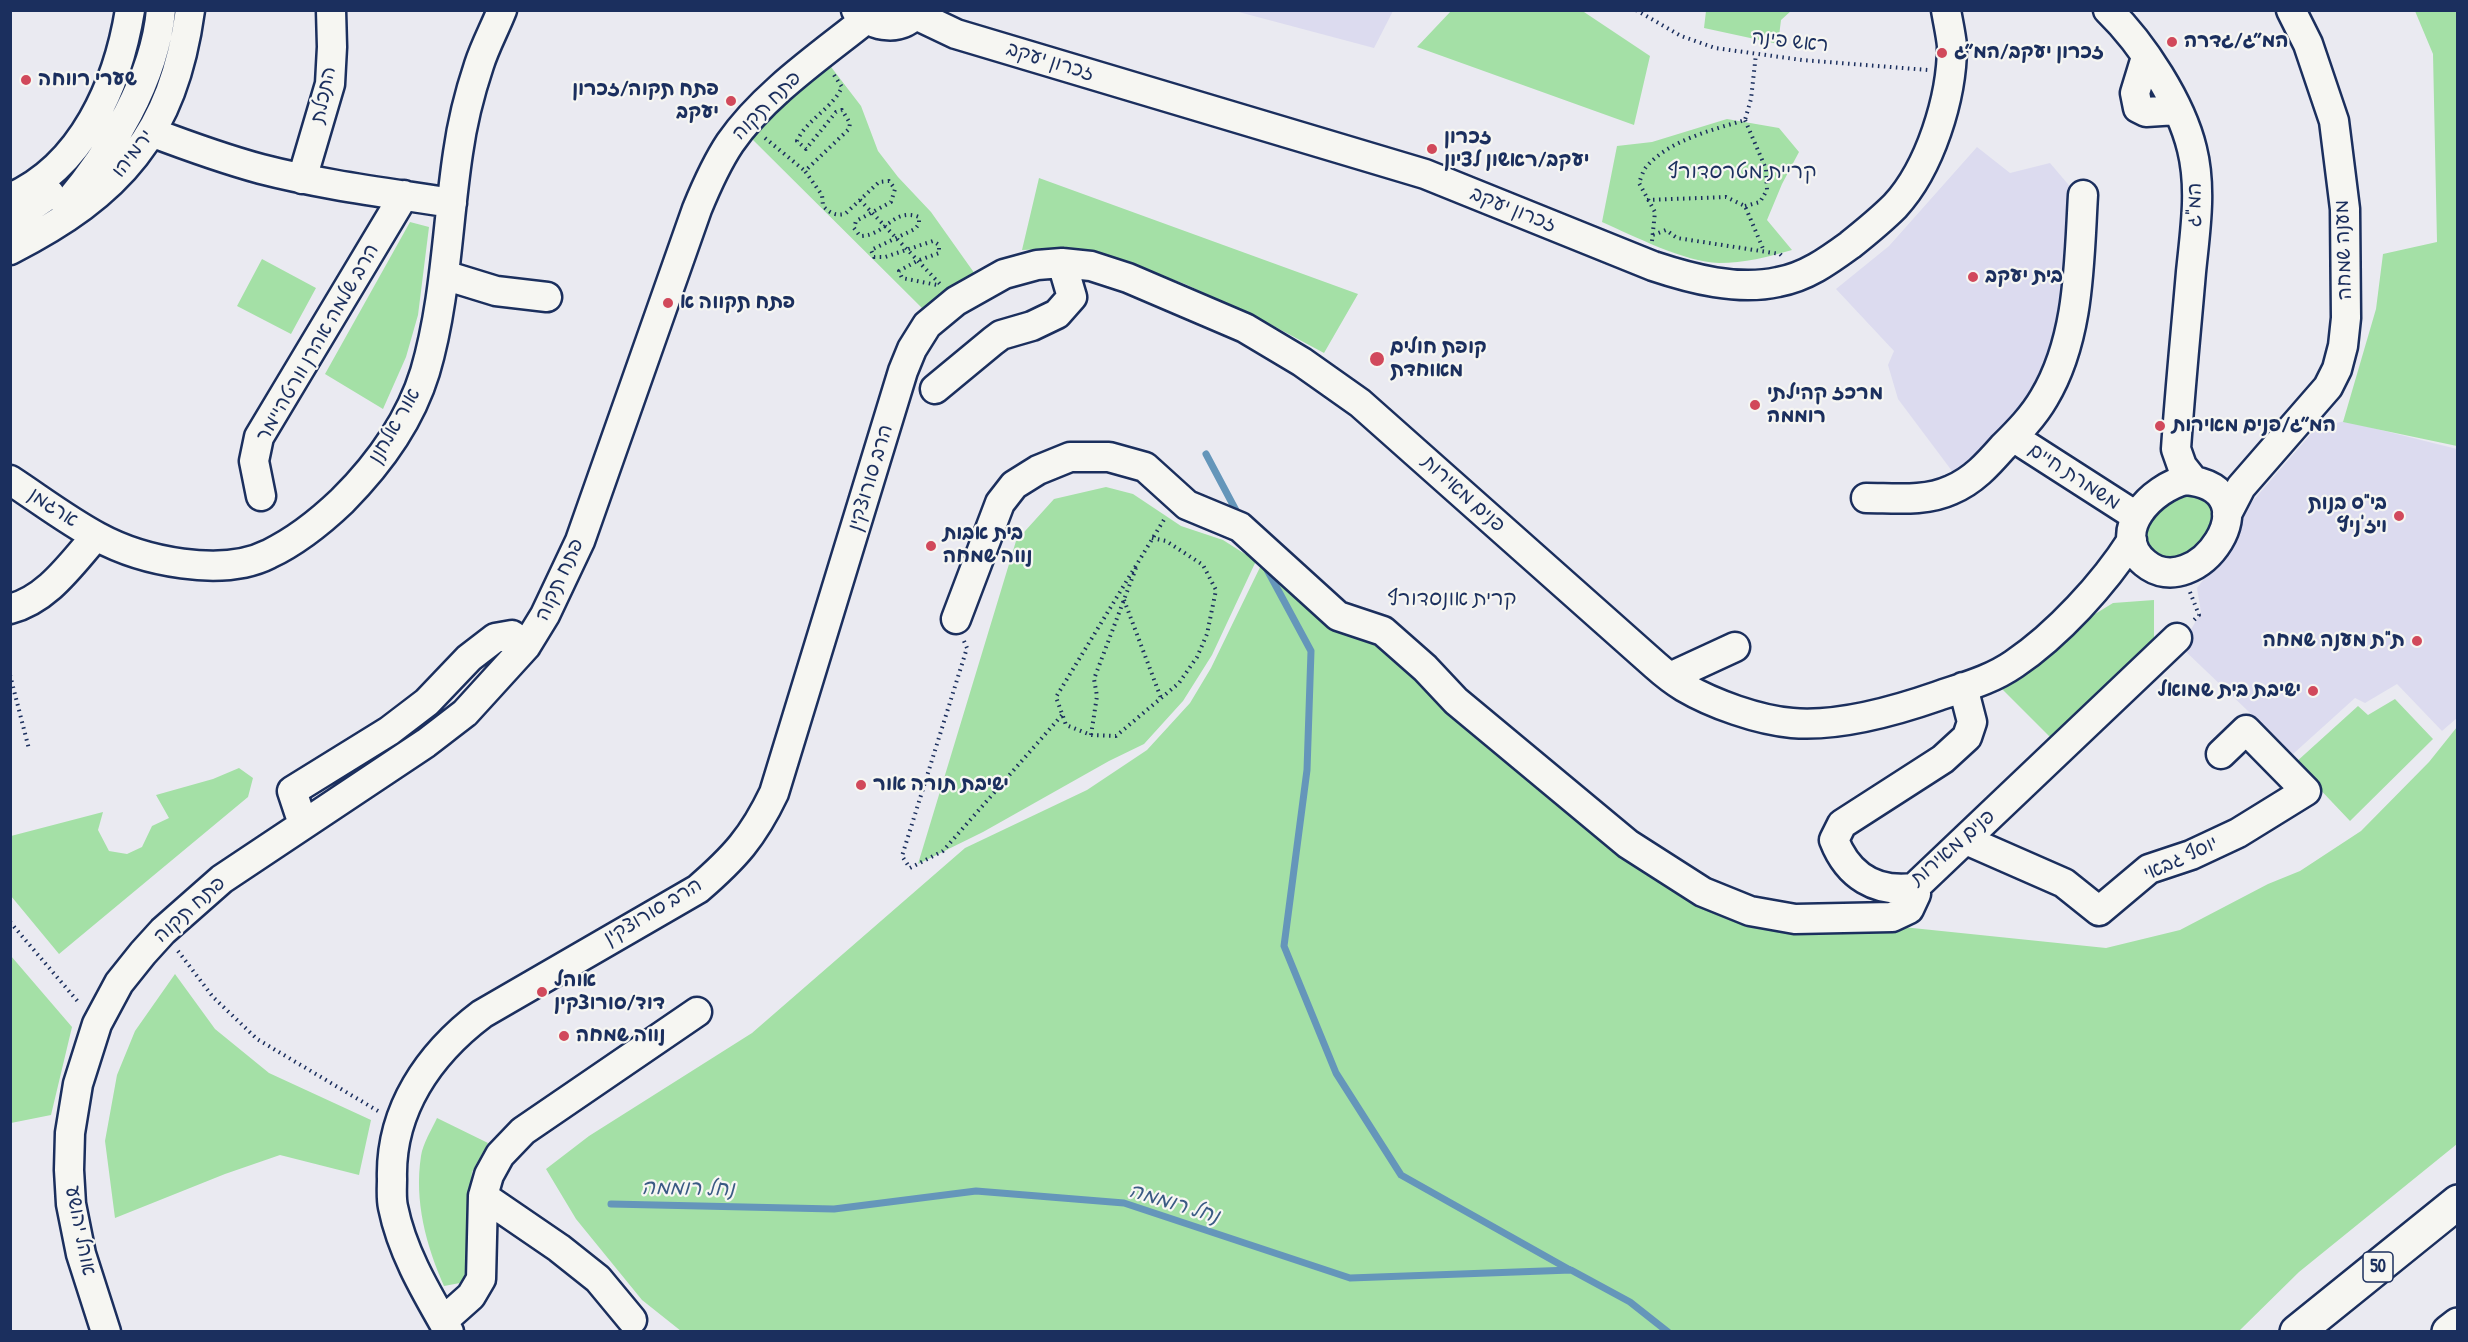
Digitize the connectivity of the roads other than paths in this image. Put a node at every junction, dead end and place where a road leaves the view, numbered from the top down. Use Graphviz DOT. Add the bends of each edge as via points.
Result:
graph roads {
  1 [pos="130,10"];
  2 [pos="159,10"];
  3 [pos="190,10"];
  4 [pos="331,10"];
  5 [pos="502,10"];
  6 [pos="1946,10"];
  7 [pos="2108,10"];
  8 [pos="2291,10"];
  9 [pos="918,13"];
  10 [pos="861,15"];
  11 [pos="151,132"];
  12 [pos="56,166"];
  13 [pos="302,178"];
  14 [pos="404,195"];
  15 [pos="2083,195"];
  16 [pos="10,198"];
  17 [pos="452,203"];
  18 [pos="17,237"];
  19 [pos="1062,263"];
  20 [pos="444,275"];
  21 [pos="949,293"];
  22 [pos="547,297"];
  23 [pos="935,389"];
  24 [pos="2177,423"];
  25 [pos="2013,437"];
  26 [pos="2258,469"];
  27 [pos="10,480"];
  28 [pos="2200,482"];
  29 [pos="2156,495"];
  30 [pos="261,496"];
  31 [pos="1866,498"];
  32 [pos="2227,514"];
  33 [pos="2134,528"];
  34 [pos="96,537"];
  35 [pos="2169,570"];
  36 [pos="2097,588"];
  37 [pos="10,609"];
  38 [pos="956,619"];
  39 [pos="2177,638"];
  40 [pos="1735,647"];
  41 [pos="1670,677"];
  42 [pos="1963,687"];
  43 [pos="2221,754"];
  44 [pos="1966,840"];
  45 [pos="1914,888"];
  46 [pos="697,1012"];
  47 [pos="97,1024"];
  48 [pos="483,1196"];
  49 [pos="2457,1202"];
  50 [pos="632,1320"];
  51 [pos="446,1326"];
  52 [pos="2457,1326"];
  53 [pos="106,1332"];
  54 [pos="2297,1332"];
  55 [pos="2450,1332"];
  1 -- 12 [label="street" via="116,71 101,105 74,148"];
  2 -- 12 [label="street" via="120,97 81,144"];
  2 -- 18 [label="street" via="152,56 135,98 95,167 58,215"];
  3 -- 11 [label="street, ירמיהו" via="178,76"];
  4 -- 13 [label="street, התכלת" via="330,84"];
  5 -- 17 [label="street, אור אלחנן" via="479,64 458,152"];
  6 -- 9 [label="street, זכרון יעקב" via="1952,45 1942,115 1928,152 1896,205 1833,258 1807,273 1753,285 1686,277 1425,174 956,34"];
  7 -- 24 [label="street, המ\"ג" via="2146,57 2177,110 2192,148 2197,180 2196,221"];
  8 -- 26 [label="street, מענה שמחה" via="2308,44 2334,121 2345,208 2346,318 2343,346 2328,387"];
  9 -- 10 [label="street" via="891,26 878,25"];
  10 -- 47 [label="street, פתח תקוה" via="745,124 711,176 580,541 526,646 465,713 222,879 163,931 119,983"];
  11 -- 13 [label="street" via="216,156"];
  11 -- 18 [label="street, ירמיהו" via="127,166 75,213"];
  12 -- 16 [label="street" via="36,184"];
  13 -- 14 [label="street"];
  14 -- 17 [label="street"];
  14 -- 30 [label="street, הרב שלמה אהרן וורטהיימר" via="260,437 254,461"];
  15 -- 25 [label="street" via="2076,300 2061,362 2045,397"];
  17 -- 20 [label="street, אור אלחנן"];
  19 -- 21 [label="street, פנים מאירות" via="1037,265"];
  19 -- 23 [label="street" via="1072,297 1057,314 1001,335"];
  19 -- 41 [label="street, פנים מאירות" via="1091,266 1128,278 1245,328 1302,362 1386,425"];
  20 -- 22 [label="street" via="496,291"];
  20 -- 34 [label="street, אור אלחנן" via="424,374 410,410 357,485 326,516 267,555 241,564 180,564 117,547"];
  21 -- 51 [label="street, הרב סורוצקין" via="912,349 903,371 774,793 745,845 698,889 482,1014 438,1053 417,1082 398,1123 391,1163 392,1205 404,1248"];
  24 -- 28 [label="street, המ\"ג" via="2178,458 2185,472"];
  24 -- 29 [label="street, המ\"ג"];
  25 -- 31 [label="street" via="1977,475 1951,490 1925,498"];
  25 -- 33 [label="street, משמרת חיים"];
  26 -- 28 [label="street, מענה שמחה" via="2230,482"];
  26 -- 32 [label="street, מענה שמחה" via="2241,487"];
  27 -- 34 [label="street, ארגמן"];
  28 -- 29 [label="street" via="2173,483"];
  28 -- 32 [label="street" via="2215,490"];
  29 -- 33 [label="street"];
  32 -- 35 [label="street" via="2222,540 2194,564"];
  33 -- 35 [label="street" via="2136,553 2144,563"];
  33 -- 36 [label="street, פנים מאירות"];
  34 -- 37 [label="street" via="35,599"];
  35 -- 36 [label="street, פנים מאירות" via="2114,579"];
  36 -- 42 [label="street, פנים מאירות" via="2014,664"];
  38 -- 45 [label="street" via="1000,503 1014,485 1070,457 1108,457 1145,467 1187,504 1240,527 1338,616 1383,631 1456,701 1628,844 1702,892 1750,911 1795,919 1892,917 1909,909 1916,894"];
  39 -- 44 [label="street, פנים מאירות"];
  40 -- 41 [label="street"];
  41 -- 42 [label="street, פנים מאירות" via="1712,701 1792,723 1846,720 1905,708"];
  42 -- 45 [label="street, פנים מאירות" via="1972,722 1967,737 1943,759 1842,824 1834,840 1840,854 1872,885 1895,890"];
  43 -- 44 [label="street, יוסף גבאי" via="2246,730 2306,791 2238,832 2191,855 2149,869 2099,911 2064,883"];
  44 -- 45 [label="street, פנים מאירות"];
  46 -- 48 [label="street" via="523,1131 500,1155"];
  47 -- 53 [label="street, אוהל יהושע" via="78,1084 69,1170 81,1254"];
  48 -- 50 [label="street" via="598,1279"];
  48 -- 51 [label="street" via="481,1279"];
  49 -- 54 [label="highway, 50"];
  52 -- 55 [label="highway"];
}
